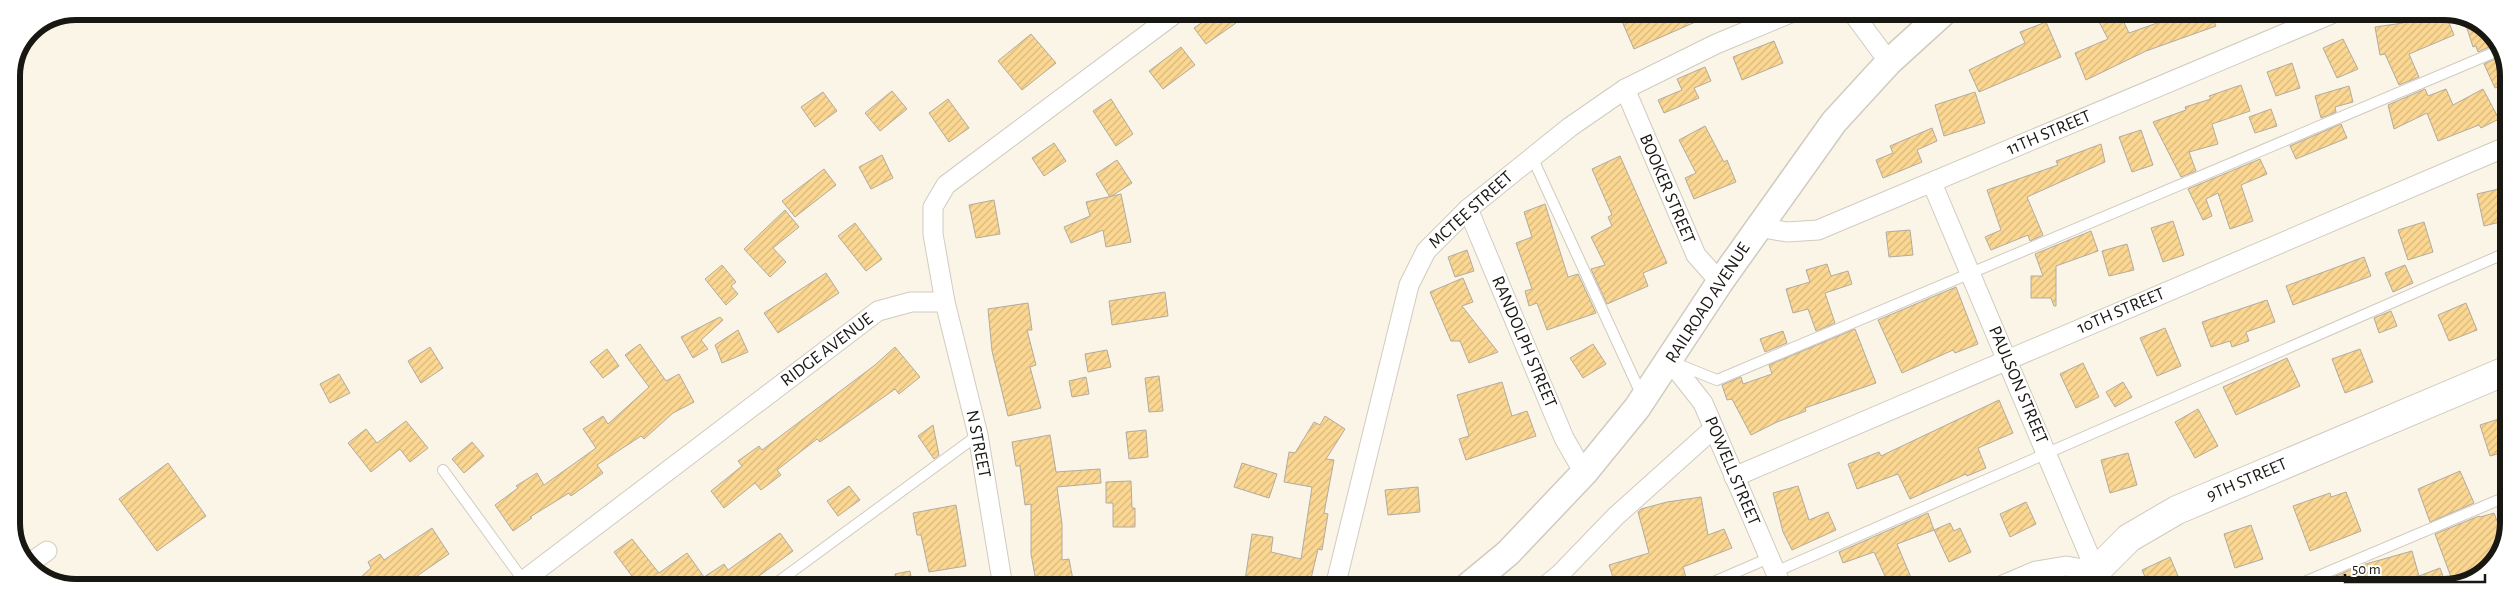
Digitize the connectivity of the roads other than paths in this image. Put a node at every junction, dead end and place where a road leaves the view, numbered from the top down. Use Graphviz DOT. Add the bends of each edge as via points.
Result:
graph roads {
  1 [pos="1166,20"];
  2 [pos="1773,20"];
  3 [pos="1858,20"];
  4 [pos="1935,20"];
  5 [pos="2317,20"];
  6 [pos="2495,52"];
  7 [pos="1889,62"];
  8 [pos="1625,88"];
  9 [pos="2500,149"];
  10 [pos="1532,157"];
  11 [pos="1932,183"];
  12 [pos="1468,209"];
  13 [pos="1758,227"];
  14 [pos="2500,255"];
  15 [pos="1970,272"];
  16 [pos="1720,282"];
  17 [pos="945,302"];
  18 [pos="2008,359"];
  19 [pos="1670,361"];
  20 [pos="2500,373"];
  21 [pos="1644,399"];
  22 [pos="1713,429"];
  23 [pos="978,435"];
  24 [pos="2047,452"];
  25 [pos="443,470"];
  26 [pos="1584,472"];
  27 [pos="1734,477"];
  28 [pos="2500,499"];
  29 [pos="47,551"];
  30 [pos="34,560"];
  31 [pos="1775,572"];
  32 [pos="516,579"];
  33 [pos="526,579"];
  34 [pos="782,579"];
  35 [pos="1002,579"];
  36 [pos="1338,579"];
  37 [pos="1476,579"];
  38 [pos="1555,579"];
  39 [pos="1741,579"];
  40 [pos="2017,579"];
  41 [pos="2090,579"];
  42 [pos="2094,579"];
  43 [pos="2097,579"];
  44 [pos="2311,579"];
  1 -- 17 [label="street" via="946,185 933,207 933,234"];
  2 -- 8 [label="street, MCTEE STREET"];
  3 -- 7 [label="street"];
  4 -- 7 [label="street, RAILROAD AVENUE"];
  5 -- 11 [label="street, 11TH STREET"];
  6 -- 15 [label="lane"];
  7 -- 13 [label="street, RAILROAD AVENUE" via="1834,122"];
  8 -- 10 [label="street, MCTEE STREET"];
  8 -- 16 [label="street, BOOKER STREET" via="1696,255"];
  9 -- 18 [label="street, 10TH STREET"];
  10 -- 12 [label="street, MCTEE STREET"];
  10 -- 21 [label="lane"];
  11 -- 13 [label="street, 11TH STREET" via="1818,230 1787,232"];
  11 -- 15 [label="street, PAULSON STREET"];
  12 -- 26 [label="street, RANDOLPH STREET" via="1564,438"];
  12 -- 36 [label="street, MCTEE STREET" via="1426,251 1409,285"];
  13 -- 16 [label="street, RAILROAD AVENUE"];
  14 -- 24 [label="lane"];
  15 -- 18 [label="street, PAULSON STREET"];
  15 -- 19 [label="lane" via="1717,380"];
  16 -- 19 [label="street, RAILROAD AVENUE"];
  17 -- 23 [label="street, N STREET"];
  17 -- 33 [label="street, RIDGE AVENUE" via="911,302 878,311"];
  18 -- 24 [label="street, PAULSON STREET"];
  18 -- 27 [label="street, 10TH STREET"];
  19 -- 21 [label="street, RAILROAD AVENUE"];
  19 -- 22 [label="street, POWELL STREET" via="1703,403"];
  20 -- 43 [label="main road, 9TH STREET" via="2176,510 2129,538"];
  21 -- 26 [label="street, RAILROAD AVENUE"];
  22 -- 27 [label="street, POWELL STREET"];
  22 -- 38 [label="street" via="1616,516"];
  23 -- 34 [label="lane"];
  23 -- 35 [label="street, N STREET"];
  24 -- 31 [label="lane"];
  24 -- 42 [label="street, PAULSON STREET"];
  25 -- 32 [label="lane"];
  26 -- 37 [label="street, RAILROAD AVENUE" via="1508,552"];
  27 -- 31 [label="street, POWELL STREET"];
  28 -- 44 [label="lane"];
  29 -- 30 [label="street"];
  31 -- 39 [label="lane"];
  40 -- 41 [label="street" via="2036,571 2066,566"];
}
